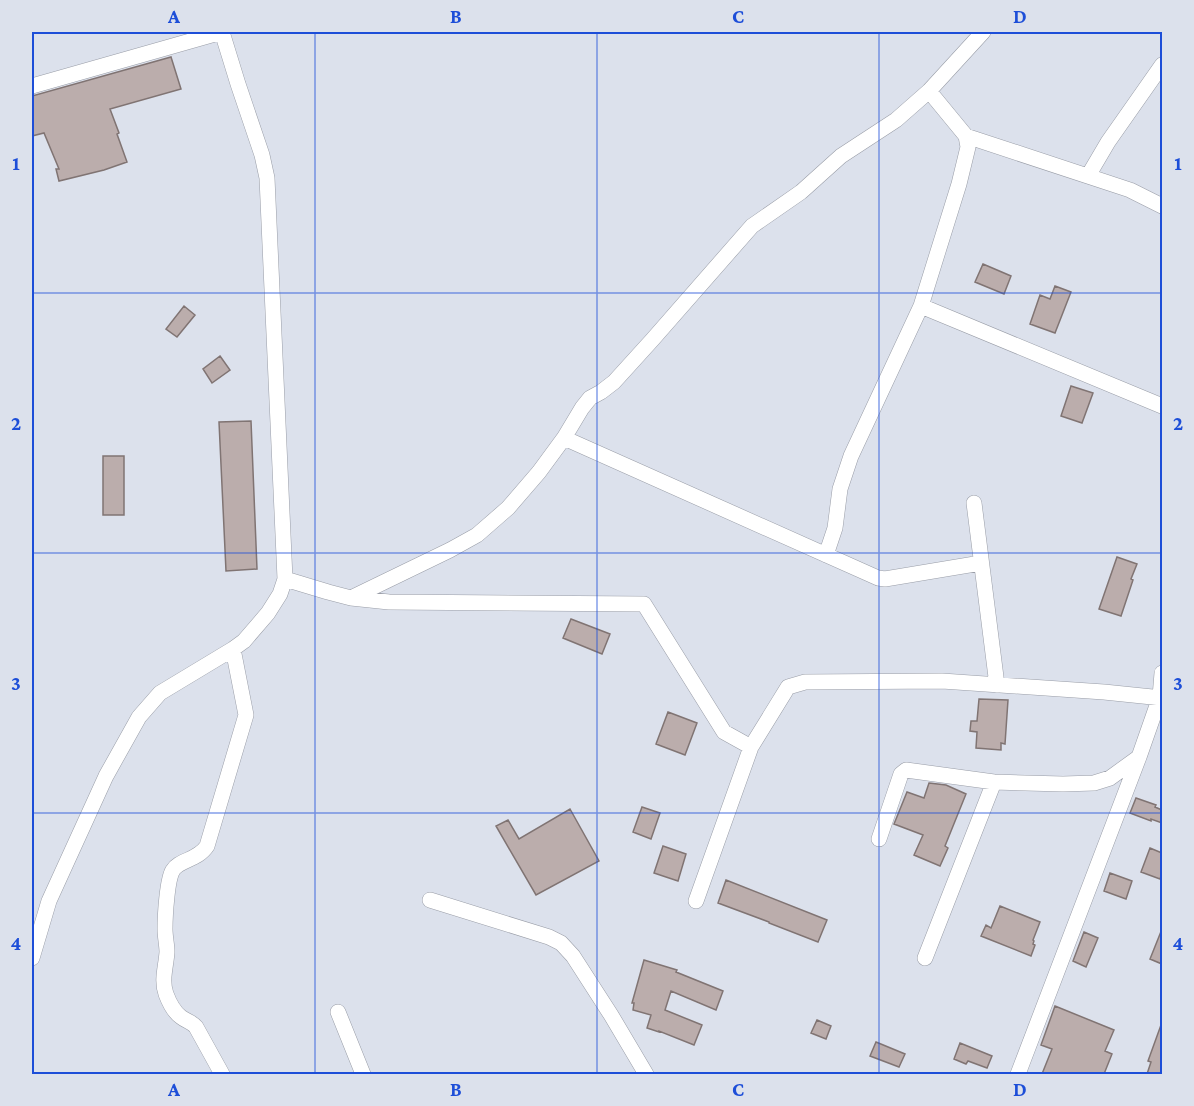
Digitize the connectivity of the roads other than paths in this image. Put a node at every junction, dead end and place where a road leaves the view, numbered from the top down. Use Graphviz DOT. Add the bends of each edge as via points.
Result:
graph roads {
  1 [pos="222,32"];
  2 [pos="983,32"];
  3 [pos="1162,64"];
  4 [pos="32,86"];
  5 [pos="929,91"];
  6 [pos="966,136"];
  7 [pos="1088,176"];
  8 [pos="1162,206"];
  9 [pos="921,306"];
  10 [pos="1162,406"];
  11 [pos="564,438"];
  12 [pos="974,503"];
  13 [pos="826,555"];
  14 [pos="981,562"];
  15 [pos="285,579"];
  16 [pos="351,598"];
  17 [pos="233,649"];
  18 [pos="1162,673"];
  19 [pos="997,685"];
  20 [pos="1161,697"];
  21 [pos="751,747"];
  22 [pos="1139,757"];
  23 [pos="994,782"];
  24 [pos="879,839"];
  25 [pos="430,900"];
  26 [pos="696,901"];
  27 [pos="32,958"];
  28 [pos="925,958"];
  29 [pos="338,1012"];
  30 [pos="222,1074"];
  31 [pos="363,1074"];
  32 [pos="646,1074"];
  33 [pos="1018,1074"];
  1 -- 4 [label="street"];
  1 -- 15 [label="street" via="267,177"];
  2 -- 5 [label="street"];
  3 -- 7 [label="street"];
  5 -- 6 [label="street"];
  5 -- 11 [label="street" via="896,120 841,156 801,192 752,226 614,382 586,403"];
  6 -- 7 [label="street"];
  6 -- 9 [label="street" via="968,147 959,184"];
  7 -- 8 [label="street"];
  9 -- 10 [label="street"];
  9 -- 13 [label="street" via="850,456"];
  11 -- 13 [label="street"];
  11 -- 16 [label="street" via="508,508 477,535"];
  12 -- 14 [label="street"];
  13 -- 14 [label="street" via="885,579"];
  14 -- 19 [label="street"];
  15 -- 16 [label="street"];
  15 -- 17 [label="street" via="268,613"];
  16 -- 21 [label="street" via="389,602 644,604 724,732"];
  17 -- 27 [label="street" via="160,693 139,717 106,776 49,901"];
  17 -- 30 [label="street" via="246,716 207,846 173,870 165,927 164,985 169,1001 179,1016 196,1027"];
  18 -- 20 [label="street"];
  19 -- 20 [label="street"];
  19 -- 21 [label="street" via="942,681 805,682 788,687"];
  20 -- 22 [label="street"];
  21 -- 26 [label="street"];
  22 -- 23 [label="street" via="1110,778 1094,783"];
  22 -- 33 [label="street"];
  23 -- 24 [label="street" via="906,770 901,774"];
  23 -- 28 [label="street"];
  25 -- 32 [label="street" via="561,943"];
  29 -- 31 [label="street"];
}
